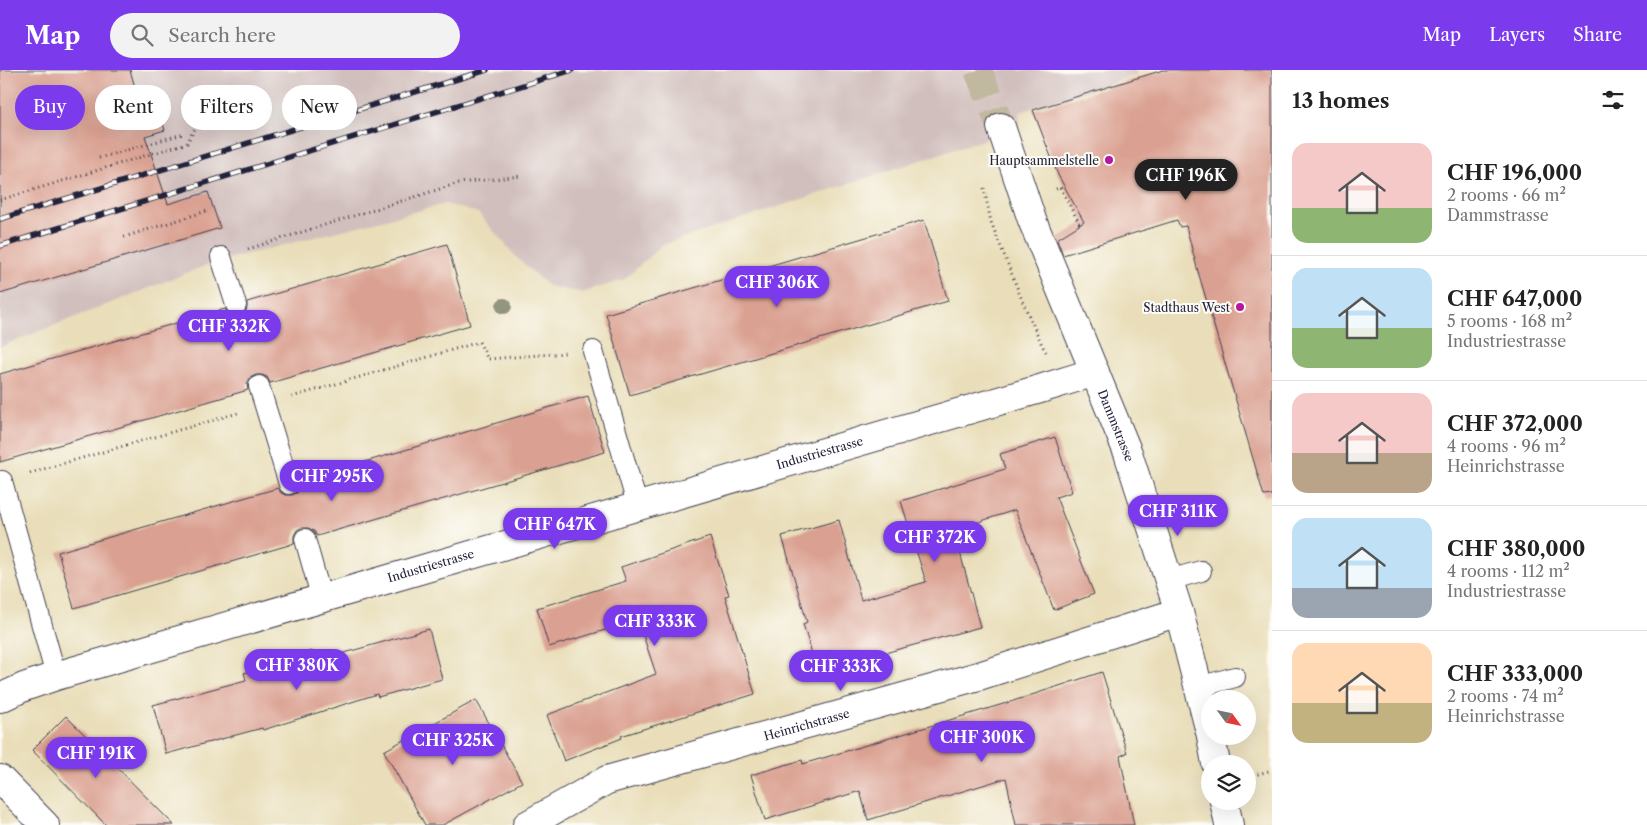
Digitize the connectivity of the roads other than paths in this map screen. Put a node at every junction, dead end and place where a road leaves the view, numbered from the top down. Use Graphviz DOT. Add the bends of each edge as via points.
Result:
graph roads {
  1 [pos="1001,127"];
  2 [pos="221,257"];
  3 [pos="236,305"];
  4 [pos="594,351"];
  5 [pos="1095,372"];
  6 [pos="262,396"];
  7 [pos="2,481"];
  8 [pos="289,484"];
  9 [pos="637,504"];
  10 [pos="305,539"];
  11 [pos="1201,571"];
  12 [pos="1169,580"];
  13 [pos="321,596"];
  14 [pos="1179,612"];
  15 [pos="56,676"];
  16 [pos="1235,677"];
  17 [pos="1199,687"];
  18 [pos="1201,695"];
  19 [pos="0,698"];
  20 [pos="0,779"];
  21 [pos="1226,810"];
  22 [pos="45,825"];
  23 [pos="527,825"];
  24 [pos="1229,825"];
  1 -- 5 [label="street, Dammstrasse" via="1032,220"];
  2 -- 3 [label="lane"];
  4 -- 9 [label="lane"];
  5 -- 9 [label="street, Industriestrasse"];
  5 -- 12 [label="street, Dammstrasse" via="1128,453"];
  6 -- 8 [label="lane"];
  7 -- 15 [label="lane"];
  9 -- 13 [label="street, Industriestrasse"];
  10 -- 13 [label="lane"];
  11 -- 12 [label="lane"];
  12 -- 14 [label="street, Dammstrasse"];
  13 -- 15 [label="street, Industriestrasse"];
  14 -- 17 [label="street, Dammstrasse"];
  14 -- 23 [label="street, Heinrichstrasse" via="982,675 607,780"];
  15 -- 19 [label="street, Industriestrasse"];
  16 -- 17 [label="lane"];
  17 -- 18 [label="street, Dammstrasse"];
  20 -- 22 [label="street"];
  21 -- 24 [label="street"];
}
